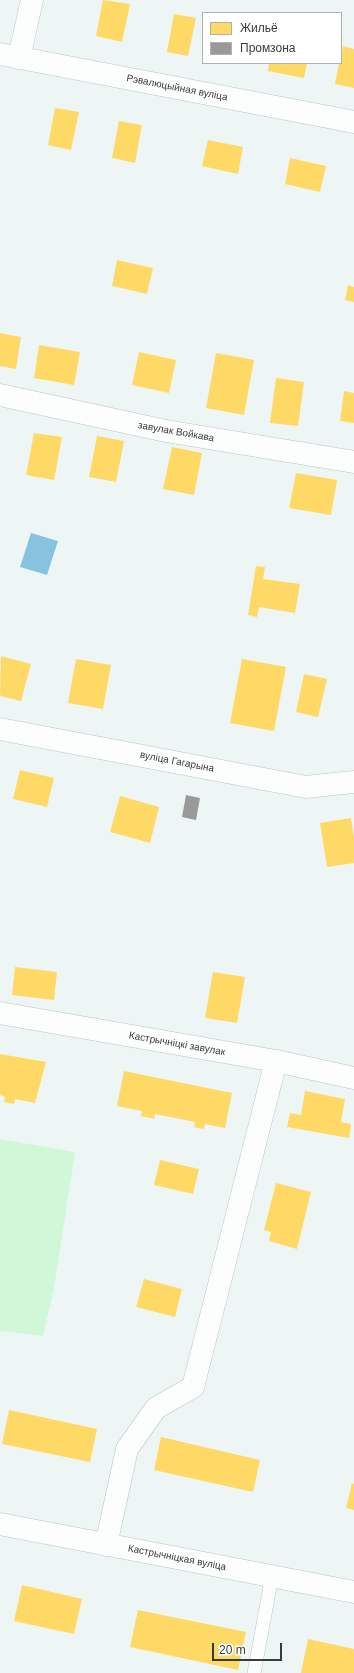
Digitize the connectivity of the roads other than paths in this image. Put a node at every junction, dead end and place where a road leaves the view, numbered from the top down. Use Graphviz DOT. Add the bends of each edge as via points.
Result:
graph roads {
  1 [pos="32,0"];
  2 [pos="10,56"];
  3 [pos="354,122"];
  4 [pos="0,396"];
  5 [pos="354,462"];
  6 [pos="0,729"];
  7 [pos="354,782"];
  8 [pos="0,1014"];
  9 [pos="276,1061"];
  10 [pos="354,1078"];
  11 [pos="0,1524"];
  12 [pos="106,1544"];
  13 [pos="272,1576"];
  14 [pos="354,1592"];
  15 [pos="254,1673"];
  1 -- 2 [label="street"];
  2 -- 3 [label="street, Рэвалюцыйная вуліца"];
  4 -- 5 [label="street, завулак Войкава" via="166,431"];
  6 -- 7 [label="street, вуліца Гагарына" via="306,787"];
  8 -- 9 [label="street, Кастрычніцкі завулак"];
  9 -- 10 [label="street, Кастрычніцкі завулак"];
  9 -- 12 [label="street" via="193,1387 156,1408 127,1449"];
  11 -- 12 [label="street, Кастрычніцкая вуліца"];
  12 -- 13 [label="street, Кастрычніцкая вуліца"];
  13 -- 14 [label="street, Кастрычніцкая вуліца"];
  13 -- 15 [label="lane"];
}
